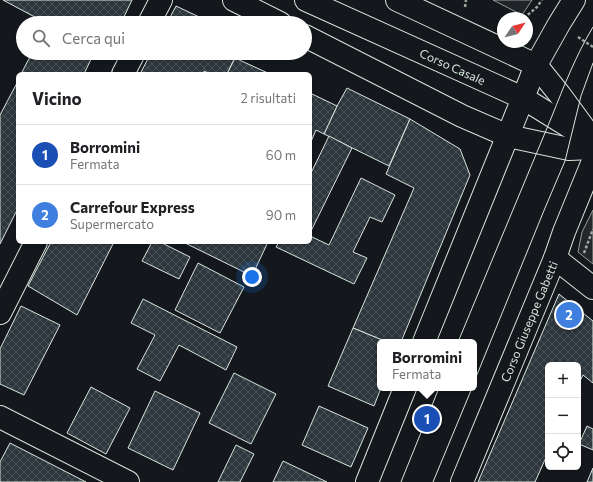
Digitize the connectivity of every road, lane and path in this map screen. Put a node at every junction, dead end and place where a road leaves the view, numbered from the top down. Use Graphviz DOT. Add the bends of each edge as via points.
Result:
graph roads {
  1 [pos="161,0"];
  2 [pos="234,0"];
  3 [pos="306,0"];
  4 [pos="397,0"];
  5 [pos="542,0"];
  6 [pos="570,6"];
  7 [pos="532,12"];
  8 [pos="153,16"];
  9 [pos="266,16"];
  10 [pos="312,40"];
  11 [pos="130,60"];
  12 [pos="536,65"];
  13 [pos="124,72"];
  14 [pos="523,98"];
  15 [pos="508,136"];
  16 [pos="593,140"];
  17 [pos="593,144"];
  18 [pos="593,148"];
  19 [pos="593,161"];
  20 [pos="593,229"];
  21 [pos="35,244"];
  22 [pos="583,256"];
  23 [pos="555,258"];
  24 [pos="593,288"];
  25 [pos="0,313"];
  26 [pos="425,339"];
  27 [pos="404,391"];
  28 [pos="0,417"];
  29 [pos="128,482"];
  30 [pos="367,482"];
  31 [pos="462,482"];
  1 -- 8 [label="street"];
  2 -- 9 [label="street"];
  3 -- 14 [label="street, Corso Casale"];
  4 -- 12 [label="street"];
  5 -- 7 [label="path"];
  6 -- 12 [label="street"];
  10 -- 15 [label="street" via="462,116"];
  11 -- 13 [label="street"];
  12 -- 14 [label="street"];
  12 -- 16 [label="street"];
  14 -- 15 [label="street"];
  14 -- 17 [label="street, Corso Casale"];
  15 -- 18 [label="street" via="568,149"];
  15 -- 26 [label="street"];
  19 -- 23 [label="street, Corso Giuseppe Gabetti"];
  20 -- 22 [label="path"];
  21 -- 25 [label="street"];
  23 -- 24 [label="street"];
  23 -- 31 [label="street, Corso Giuseppe Gabetti"];
  27 -- 30 [label="street"];
  28 -- 29 [label="street"];
}
